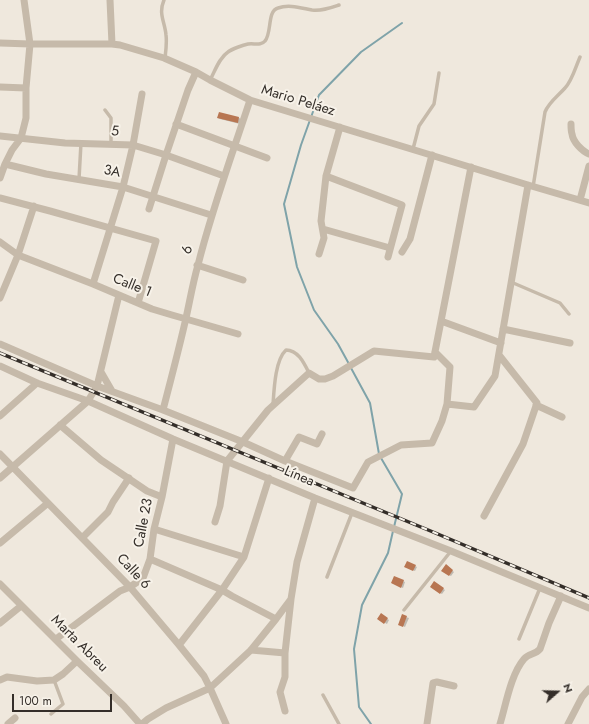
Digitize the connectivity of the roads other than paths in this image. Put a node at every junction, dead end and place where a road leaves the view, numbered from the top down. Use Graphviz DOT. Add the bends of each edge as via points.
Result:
graph roads {
  1 [pos="24,0"];
  2 [pos="110,0"];
  3 [pos="164,0"];
  4 [pos="339,5"];
  5 [pos="0,43"];
  6 [pos="30,44"];
  7 [pos="112,44"];
  8 [pos="580,57"];
  9 [pos="164,58"];
  10 [pos="196,72"];
  11 [pos="439,73"];
  12 [pos="210,80"];
  13 [pos="0,87"];
  14 [pos="26,88"];
  15 [pos="142,94"];
  16 [pos="250,100"];
  17 [pos="105,110"];
  18 [pos="176,124"];
  19 [pos="571,124"];
  20 [pos="340,127"];
  21 [pos="0,136"];
  22 [pos="21,138"];
  23 [pos="81,143"];
  24 [pos="111,144"];
  25 [pos="133,145"];
  26 [pos="234,146"];
  27 [pos="413,149"];
  28 [pos="589,154"];
  29 [pos="166,155"];
  30 [pos="432,155"];
  31 [pos="267,158"];
  32 [pos="5,164"];
  33 [pos="589,166"];
  34 [pos="471,167"];
  35 [pos="224,176"];
  36 [pos="326,176"];
  37 [pos="0,178"];
  38 [pos="79,179"];
  39 [pos="530,186"];
  40 [pos="122,187"];
  41 [pos="153,196"];
  42 [pos="0,198"];
  43 [pos="580,200"];
  44 [pos="589,203"];
  45 [pos="34,206"];
  46 [pos="150,209"];
  47 [pos="211,215"];
  48 [pos="110,228"];
  49 [pos="323,229"];
  50 [pos="0,242"];
  51 [pos="390,248"];
  52 [pos="402,252"];
  53 [pos="319,254"];
  54 [pos="18,255"];
  55 [pos="388,257"];
  56 [pos="198,265"];
  57 [pos="243,280"];
  58 [pos="511,282"];
  59 [pos="93,284"];
  60 [pos="118,295"];
  61 [pos="0,298"];
  62 [pos="138,303"];
  63 [pos="569,314"];
  64 [pos="186,318"];
  65 [pos="441,321"];
  66 [pos="503,329"];
  67 [pos="238,334"];
  68 [pos="501,343"];
  69 [pos="570,343"];
  70 [pos="0,344"];
  71 [pos="435,352"];
  72 [pos="499,355"];
  73 [pos="0,366"];
  74 [pos="101,372"];
  75 [pos="309,373"];
  76 [pos="37,382"];
  77 [pos="97,386"];
  78 [pos="112,391"];
  79 [pos="88,401"];
  80 [pos="447,404"];
  81 [pos="536,405"];
  82 [pos="272,406"];
  83 [pos="163,410"];
  84 [pos="0,416"];
  85 [pos="562,417"];
  86 [pos="60,425"];
  87 [pos="322,434"];
  88 [pos="173,438"];
  89 [pos="243,442"];
  90 [pos="0,454"];
  91 [pos="227,461"];
  92 [pos="286,461"];
  93 [pos="13,467"];
  94 [pos="0,478"];
  95 [pos="129,478"];
  96 [pos="269,478"];
  97 [pos="162,497"];
  98 [pos="315,498"];
  99 [pos="48,503"];
  100 [pos="352,513"];
  101 [pos="484,516"];
  102 [pos="215,522"];
  103 [pos="154,529"];
  104 [pos="82,538"];
  105 [pos="0,543"];
  106 [pos="451,551"];
  107 [pos="244,556"];
  108 [pos="150,559"];
  109 [pos="327,577"];
  110 [pos="0,584"];
  111 [pos="130,586"];
  112 [pos="540,588"];
  113 [pos="222,590"];
  114 [pos="561,596"];
  115 [pos="291,599"];
  116 [pos="21,606"];
  117 [pos="589,608"];
  118 [pos="404,610"];
  119 [pos="276,619"];
  120 [pos="0,623"];
  121 [pos="518,639"];
  122 [pos="56,640"];
  123 [pos="179,645"];
  124 [pos="251,650"];
  125 [pos="285,653"];
  126 [pos="77,661"];
  127 [pos="0,680"];
  128 [pos="54,680"];
  129 [pos="454,686"];
  130 [pos="210,688"];
  131 [pos="589,689"];
  132 [pos="323,695"];
  133 [pos="284,711"];
  134 [pos="51,714"];
  135 [pos="15,718"];
  136 [pos="8,724"];
  137 [pos="141,724"];
  138 [pos="226,724"];
  139 [pos="339,724"];
  140 [pos="427,724"];
  141 [pos="500,724"];
  142 [pos="568,724"];
  1 -- 6 [label="street"];
  2 -- 7 [label="street"];
  3 -- 9 [label="lane" via="161,11 166,35"];
  4 -- 12 [label="lane" via="320,10 288,6 275,9 264,42 229,51 222,58"];
  5 -- 6 [label="street, Mario Peláez"];
  6 -- 7 [label="street, Mario Peláez"];
  6 -- 14 [label="street"];
  7 -- 9 [label="street, Mario Peláez"];
  8 -- 39 [label="lane" via="570,82 545,112"];
  9 -- 10 [label="street, Mario Peláez"];
  10 -- 12 [label="street, Mario Peláez"];
  10 -- 18 [label="street"];
  11 -- 27 [label="lane" via="434,104 419,126"];
  12 -- 16 [label="street, Mario Peláez"];
  13 -- 14 [label="street"];
  14 -- 22 [label="street" via="26,118"];
  15 -- 25 [label="street"];
  16 -- 20 [label="street, Mario Peláez"];
  16 -- 26 [label="street, 6"];
  17 -- 24 [label="lane" via="111,118"];
  18 -- 26 [label="street"];
  18 -- 29 [label="street"];
  19 -- 28 [label="street" via="572,136 579,147"];
  20 -- 27 [label="street, Mario Peláez"];
  20 -- 36 [label="street"];
  21 -- 22 [label="street, 5"];
  22 -- 23 [label="street, 5"];
  22 -- 32 [label="street"];
  23 -- 24 [label="street, 5"];
  23 -- 38 [label="lane"];
  24 -- 25 [label="street, 5"];
  25 -- 29 [label="street, 5"];
  25 -- 40 [label="street"];
  26 -- 31 [label="street"];
  26 -- 35 [label="street, 6"];
  27 -- 30 [label="street, Mario Peláez"];
  29 -- 35 [label="street, 5"];
  29 -- 41 [label="street"];
  30 -- 34 [label="street, Mario Peláez"];
  30 -- 52 [label="street" via="410,239"];
  32 -- 37 [label="street"];
  32 -- 38 [label="street, 3A"];
  33 -- 43 [label="street"];
  34 -- 39 [label="street, Mario Peláez"];
  34 -- 65 [label="street"];
  35 -- 47 [label="street, 6"];
  36 -- 49 [label="street" via="321,220"];
  36 -- 51 [label="street" via="402,206"];
  38 -- 40 [label="street, 3A"];
  39 -- 43 [label="street, Mario Peláez"];
  39 -- 58 [label="street"];
  40 -- 41 [label="street, 3A"];
  40 -- 48 [label="street"];
  41 -- 46 [label="street"];
  41 -- 47 [label="street, 3A"];
  42 -- 45 [label="street"];
  43 -- 44 [label="street, Mario Peláez"];
  45 -- 48 [label="street"];
  45 -- 54 [label="street"];
  47 -- 56 [label="street, 6"];
  48 -- 59 [label="street"];
  48 -- 62 [label="street" via="156,241"];
  49 -- 51 [label="street"];
  49 -- 53 [label="street" via="324,238"];
  50 -- 54 [label="street, Calle 1"];
  51 -- 55 [label="street"];
  54 -- 59 [label="street, Calle 1"];
  54 -- 61 [label="street"];
  56 -- 57 [label="street"];
  56 -- 64 [label="street, 6"];
  58 -- 63 [label="lane" via="560,303"];
  58 -- 66 [label="street"];
  59 -- 60 [label="street, Calle 1"];
  60 -- 62 [label="street, Calle 1"];
  60 -- 74 [label="street"];
  62 -- 64 [label="street, Calle 1"];
  64 -- 67 [label="street, Calle 1"];
  64 -- 83 [label="street, 6"];
  65 -- 68 [label="street"];
  65 -- 71 [label="street"];
  66 -- 68 [label="street"];
  66 -- 69 [label="street"];
  68 -- 72 [label="street"];
  70 -- 77 [label="street, Línea"];
  71 -- 75 [label="street" via="434,357 374,351 325,379 319,379"];
  71 -- 80 [label="street" via="450,367"];
  72 -- 80 [label="street" via="495,376 474,407"];
  72 -- 81 [label="street"];
  73 -- 76 [label="street, Línea"];
  74 -- 77 [label="street"];
  74 -- 78 [label="street"];
  75 -- 82 [label="street"];
  75 -- 82 [label="lane" via="298,355 292,350 286,350 278,362"];
  76 -- 79 [label="street, Línea"];
  76 -- 84 [label="street"];
  77 -- 78 [label="street, Línea"];
  77 -- 79 [label="street"];
  78 -- 83 [label="street, Línea"];
  79 -- 86 [label="street"];
  79 -- 88 [label="street, Línea"];
  80 -- 92 [label="street, Línea" via="432,443 401,445 368,462 353,488"];
  81 -- 85 [label="street"];
  81 -- 101 [label="street" via="523,444"];
  82 -- 89 [label="street"];
  83 -- 89 [label="street, Línea"];
  86 -- 93 [label="street"];
  86 -- 95 [label="street" via="101,460"];
  87 -- 92 [label="street" via="317,444 299,437"];
  88 -- 91 [label="street, Línea"];
  88 -- 97 [label="street, Calle 23"];
  89 -- 91 [label="street"];
  89 -- 92 [label="street, Línea"];
  90 -- 93 [label="street, Calle 6"];
  91 -- 96 [label="street, Línea"];
  91 -- 102 [label="street"];
  93 -- 94 [label="street"];
  93 -- 99 [label="street, Calle 6"];
  95 -- 97 [label="street"];
  95 -- 104 [label="street" via="108,512"];
  96 -- 98 [label="street, Línea"];
  96 -- 107 [label="street"];
  97 -- 103 [label="street, Calle 23"];
  98 -- 100 [label="street, Línea"];
  98 -- 115 [label="street" via="297,562"];
  99 -- 104 [label="street, Calle 6"];
  99 -- 105 [label="street"];
  100 -- 106 [label="street, Línea"];
  100 -- 109 [label="lane"];
  103 -- 107 [label="street"];
  103 -- 108 [label="street, Calle 23"];
  104 -- 111 [label="street, Calle 6"];
  106 -- 112 [label="street, Línea"];
  106 -- 118 [label="lane"];
  107 -- 113 [label="street"];
  108 -- 111 [label="street, Calle 23" via="143,578"];
  108 -- 113 [label="street"];
  110 -- 116 [label="street, Marta Abreu"];
  111 -- 122 [label="street, Calle 23"];
  111 -- 123 [label="street, Calle 6"];
  112 -- 114 [label="street, Línea"];
  112 -- 121 [label="lane"];
  113 -- 119 [label="street"];
  113 -- 123 [label="street"];
  114 -- 117 [label="street, Línea"];
  114 -- 141 [label="street" via="540,649 524,659 513,678"];
  115 -- 119 [label="street"];
  115 -- 125 [label="street"];
  116 -- 120 [label="street"];
  116 -- 122 [label="street, Marta Abreu"];
  119 -- 124 [label="street"];
  122 -- 126 [label="street, Marta Abreu"];
  123 -- 130 [label="street, Calle 6" via="204,676"];
  124 -- 125 [label="street"];
  124 -- 130 [label="street"];
  125 -- 133 [label="street" via="285,677 280,692"];
  126 -- 128 [label="street"];
  126 -- 137 [label="street, Marta Abreu"];
  127 -- 128 [label="street" via="7,677 37,681"];
  128 -- 134 [label="lane" via="63,704"];
  129 -- 140 [label="street" via="437,682 433,684"];
  130 -- 137 [label="street" via="166,708"];
  130 -- 138 [label="street, Calle 6"];
  131 -- 142 [label="street"];
  132 -- 139 [label="lane"];
  135 -- 136 [label="street"];
}
